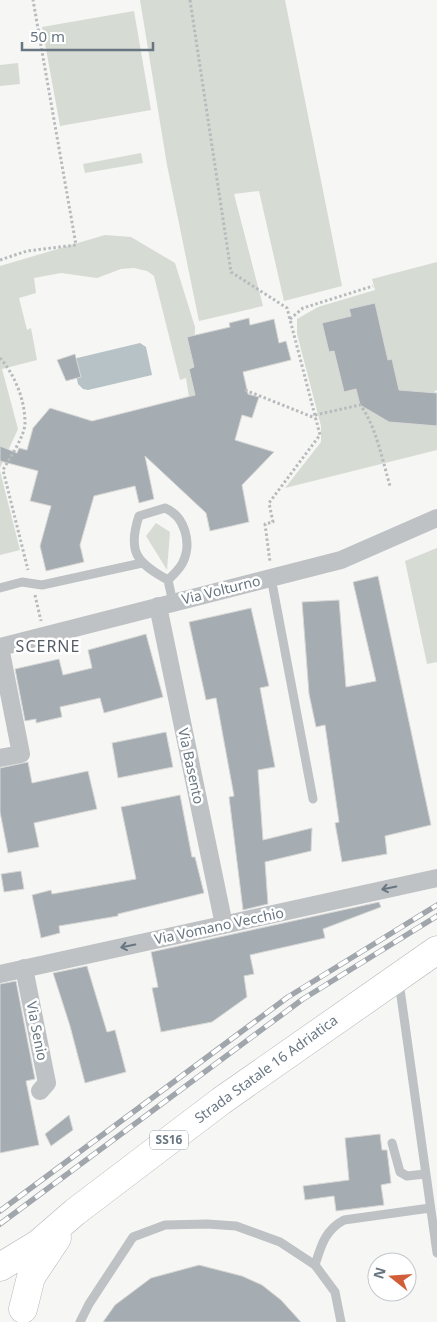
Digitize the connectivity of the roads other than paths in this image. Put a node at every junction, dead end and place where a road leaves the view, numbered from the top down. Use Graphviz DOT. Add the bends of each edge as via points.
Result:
graph roads {
  1 [pos="437,518"];
  2 [pos="142,564"];
  3 [pos="168,580"];
  4 [pos="272,583"];
  5 [pos="0,588"];
  6 [pos="165,605"];
  7 [pos="0,647"];
  8 [pos="0,758"];
  9 [pos="313,799"];
  10 [pos="437,878"];
  11 [pos="224,925"];
  12 [pos="437,950"];
  13 [pos="24,968"];
  14 [pos="0,974"];
  15 [pos="394,978"];
  16 [pos="40,1092"];
  17 [pos="392,1143"];
  18 [pos="425,1174"];
  19 [pos="430,1208"];
  20 [pos="75,1212"];
  21 [pos="437,1253"];
  22 [pos="315,1265"];
  23 [pos="0,1267"];
  24 [pos="0,1277"];
  25 [pos="22,1316"];
  26 [pos="80,1322"];
  27 [pos="341,1322"];
  1 -- 4 [label="street, Via Volturno" via="340,560"];
  2 -- 3 [label="lane"];
  2 -- 3 [label="lane" via="134,549 139,516 165,508 178,516 187,537 183,563"];
  2 -- 5 [label="lane" via="42,586 22,582"];
  3 -- 6 [label="lane"];
  4 -- 6 [label="street, Via Volturno"];
  4 -- 9 [label="lane"];
  6 -- 7 [label="street, Via Volturno"];
  6 -- 11 [label="street, Via Basento"];
  7 -- 8 [label="street" via="21,754"];
  10 -- 11 [label="street, Via Vomano Vecchio, one-way"];
  11 -- 13 [label="street, Via Vomano Vecchio, one-way"];
  12 -- 15 [label="main road, Strada Statale 16 Adriatica / SS16"];
  13 -- 14 [label="street, Via Vomano Vecchio"];
  13 -- 16 [label="street, Via Senio" via="47,1083"];
  15 -- 18 [label="lane" via="400,989"];
  15 -- 20 [label="main road, Strada Statale 16 Adriatica / SS16" via="220,1101"];
  17 -- 18 [label="lane" via="400,1172 407,1176"];
  18 -- 19 [label="lane"];
  19 -- 21 [label="lane"];
  19 -- 22 [label="lane" via="344,1220 322,1240"];
  20 -- 23 [label="main road, Strada Statale 16 Adriatica / SS16" via="38,1244"];
  20 -- 25 [label="main road, Strada Statale 16 Adriatica / SS16" via="31,1277"];
  22 -- 26 [label="lane" via="280,1242 236,1226 165,1225 133,1237 88,1304"];
  22 -- 27 [label="lane" via="335,1292"];
  24 -- 25 [label="main road, SS16" via="13,1287"];
}
